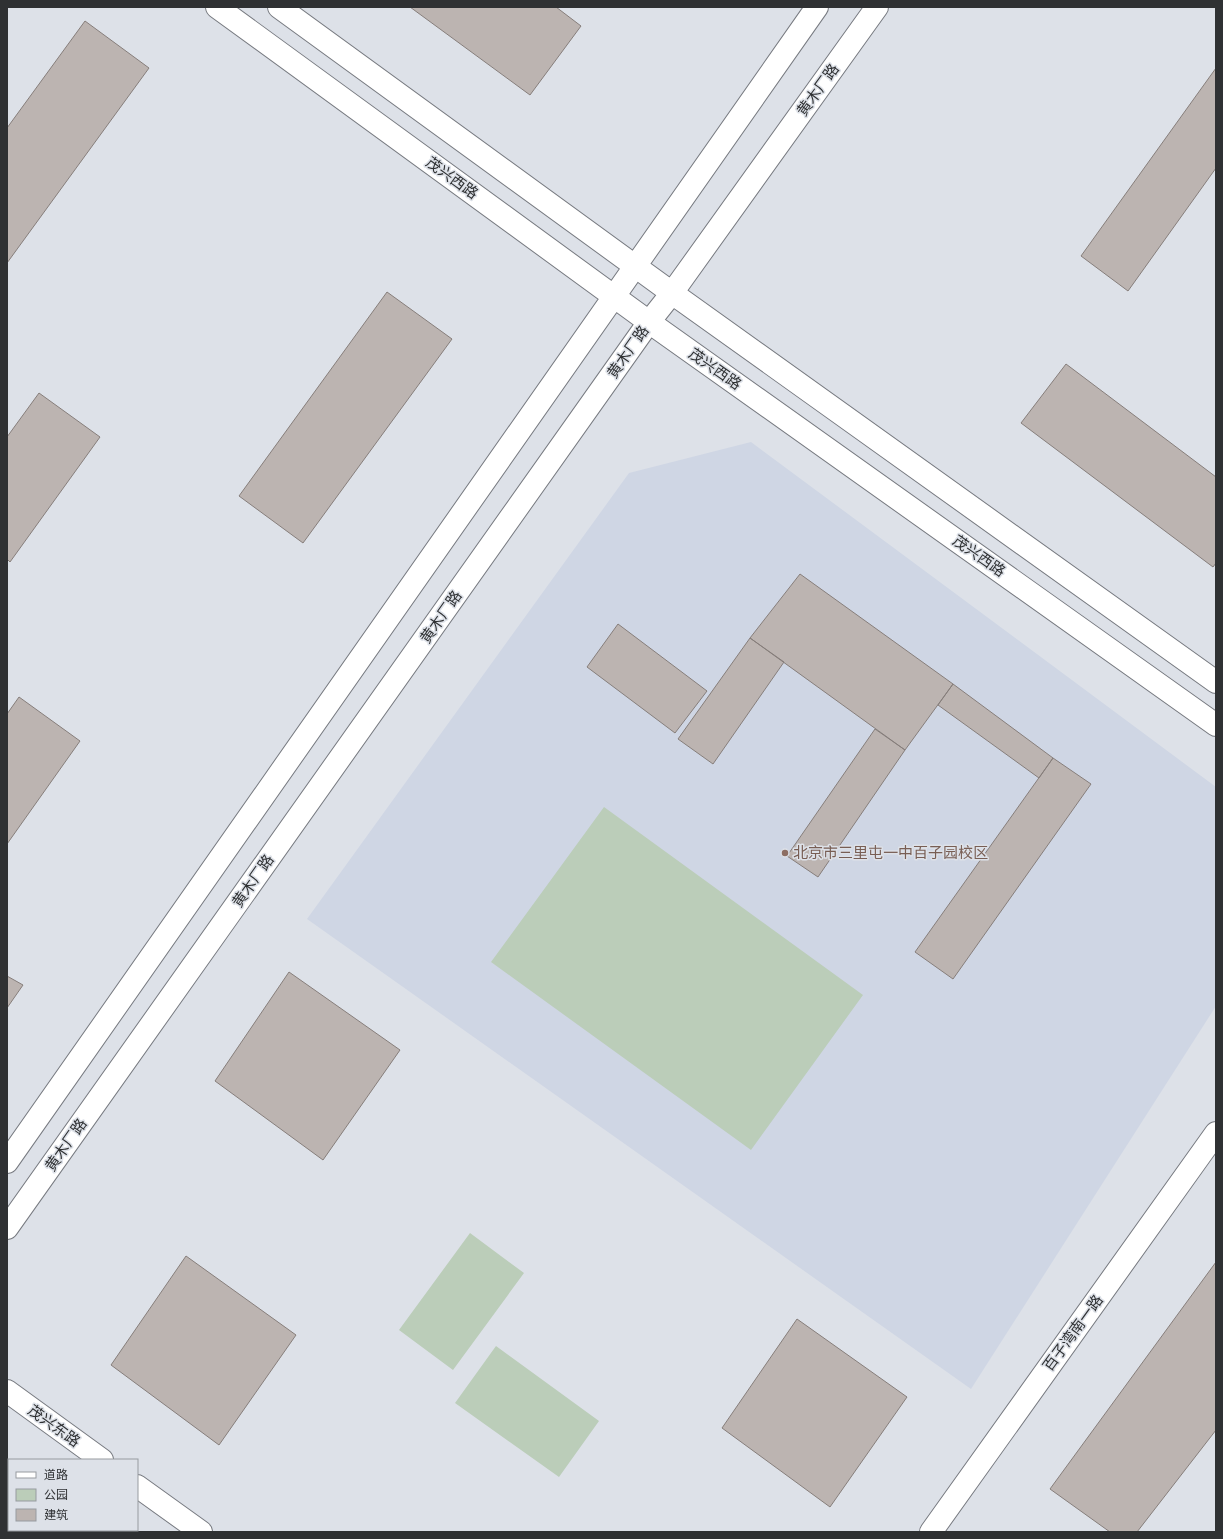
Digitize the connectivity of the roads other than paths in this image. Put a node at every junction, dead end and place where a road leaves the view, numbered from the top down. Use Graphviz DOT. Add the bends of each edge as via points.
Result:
graph roads {
  1 [pos="217,7"];
  2 [pos="279,7"];
  3 [pos="817,7"];
  4 [pos="877,7"];
  5 [pos="634,266"];
  6 [pos="672,293"];
  7 [pos="614,296"];
  8 [pos="649,322"];
  9 [pos="1216,682"];
  10 [pos="1216,725"];
  11 [pos="1216,1133"];
  12 [pos="7,1162"];
  13 [pos="7,1228"];
  14 [pos="7,1391"];
  15 [pos="101,1459"];
  16 [pos="138,1487"];
  17 [pos="201,1532"];
  18 [pos="931,1532"];
  1 -- 7 [label="main road, 茂兴西路"];
  2 -- 5 [label="main road"];
  3 -- 5 [label="main road"];
  4 -- 6 [label="main road, 黄木厂路"];
  5 -- 6 [label="main road"];
  5 -- 7 [label="main road"];
  6 -- 8 [label="main road, 黄木厂路"];
  6 -- 9 [label="main road"];
  7 -- 8 [label="main road, 茂兴西路"];
  7 -- 12 [label="main road"];
  8 -- 10 [label="main road, 茂兴西路"];
  8 -- 13 [label="main road, 黄木厂路"];
  11 -- 18 [label="main road, 百子湾南一路"];
  14 -- 15 [label="main road, 茂兴东路"];
  16 -- 17 [label="main road"];
}
